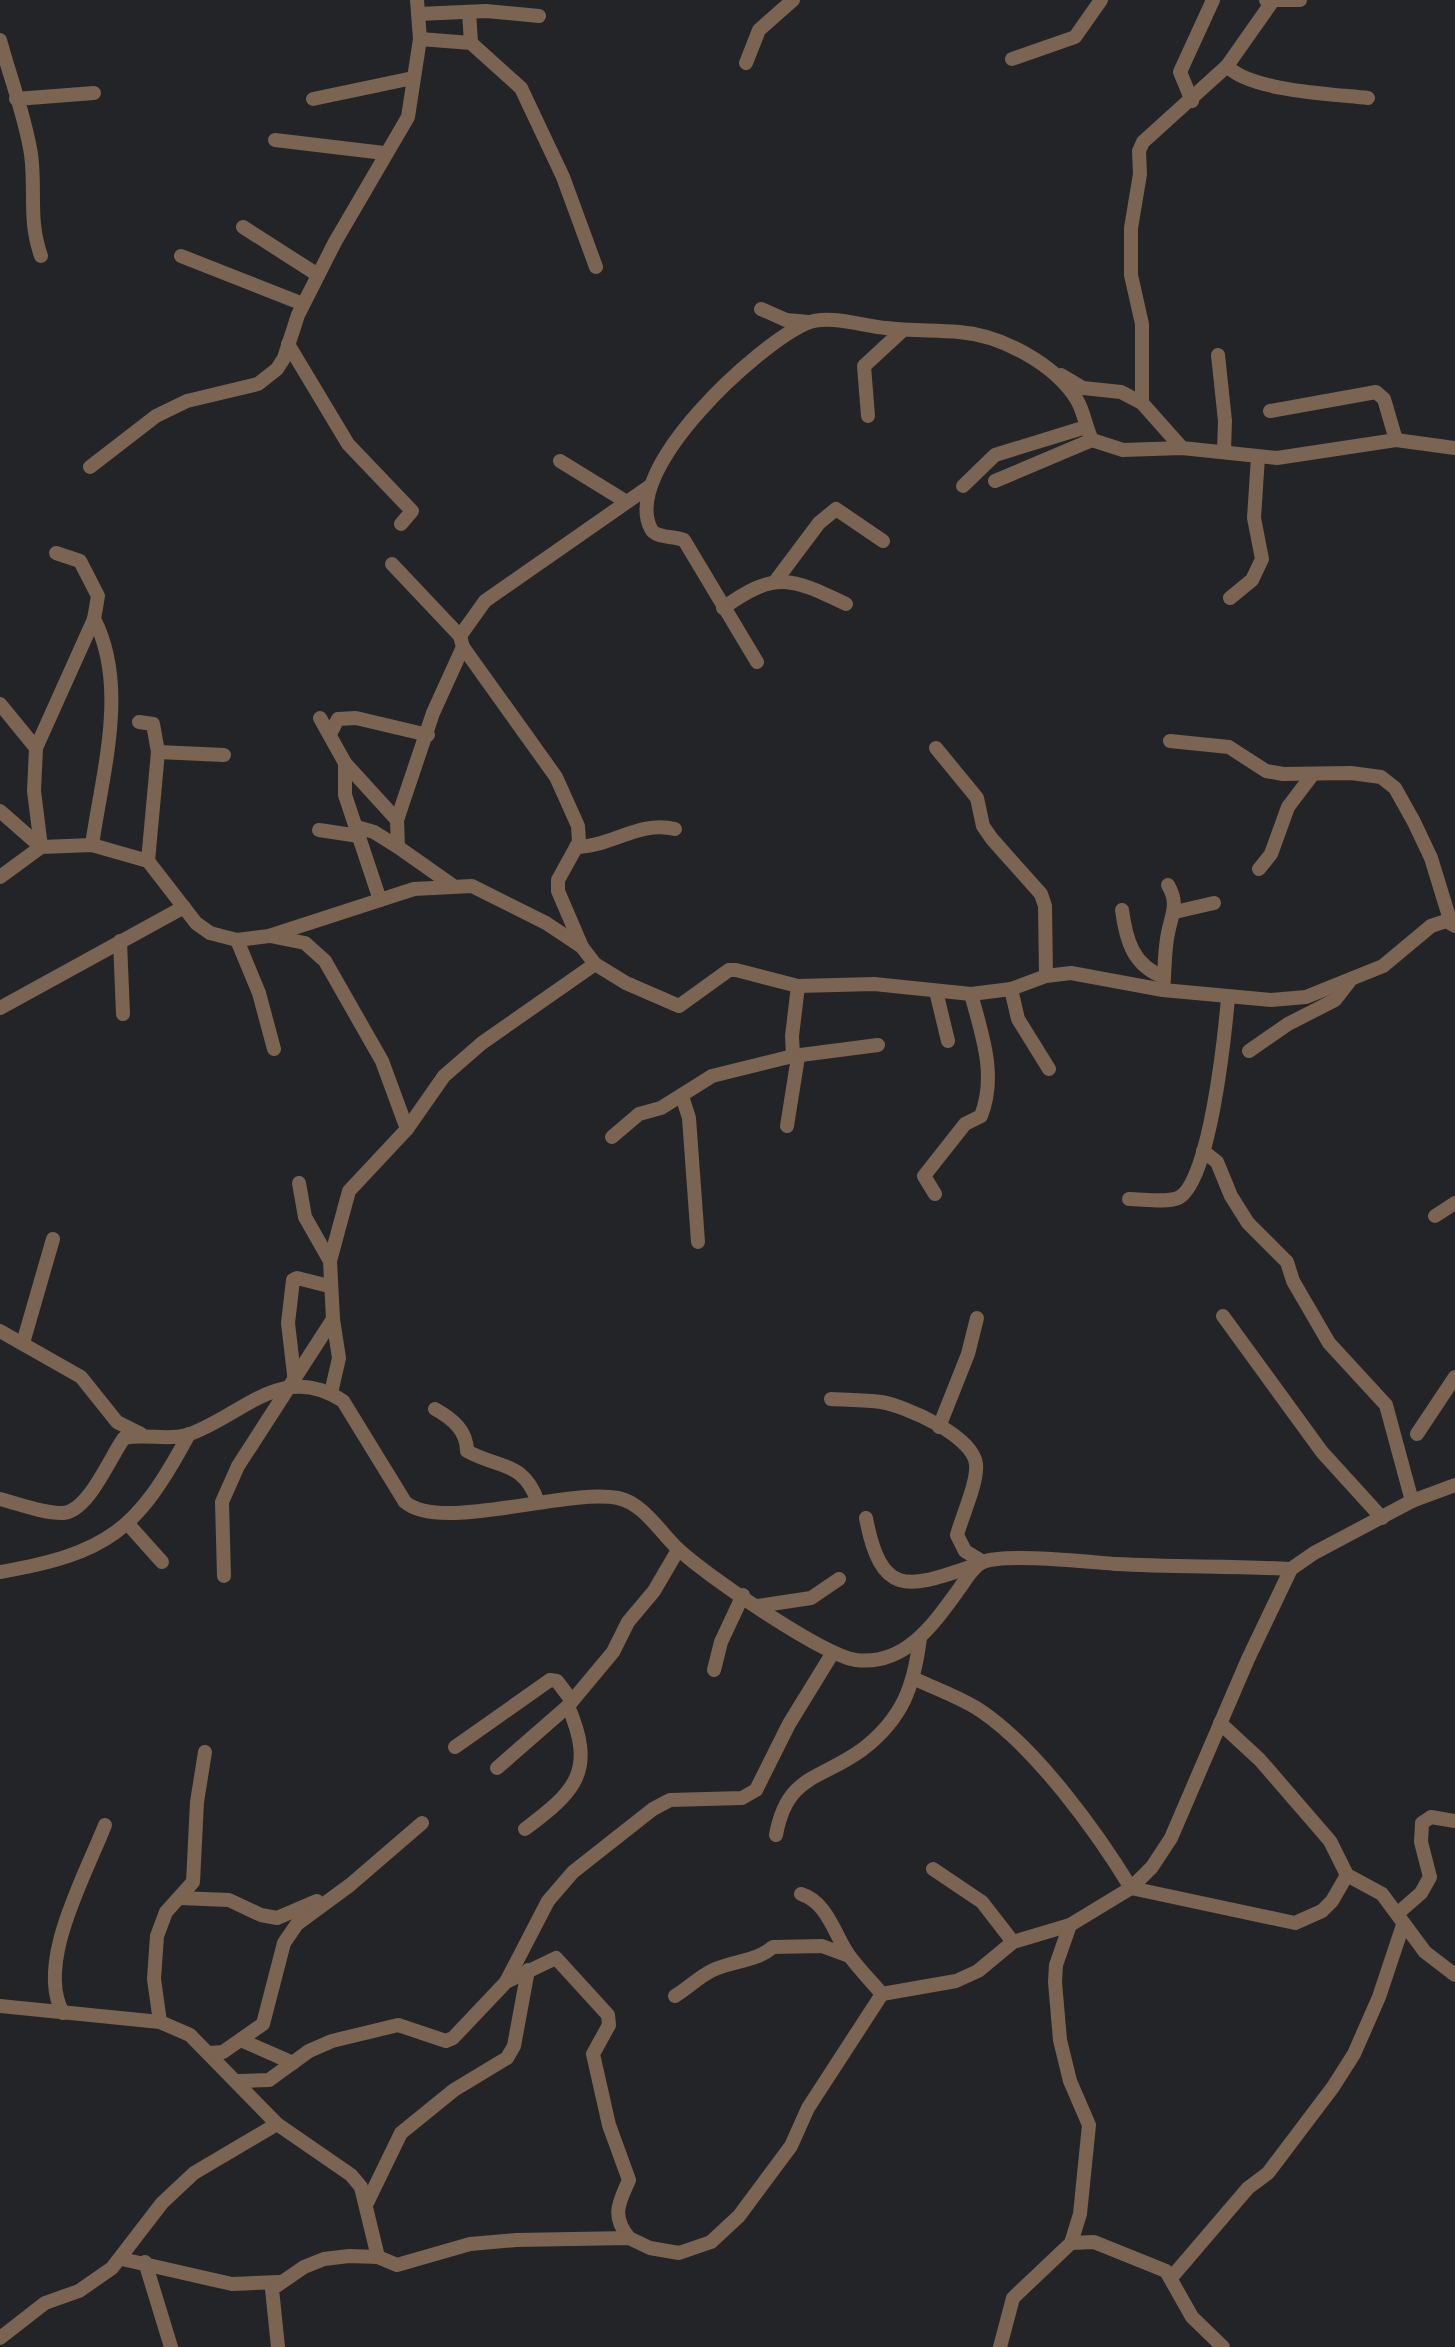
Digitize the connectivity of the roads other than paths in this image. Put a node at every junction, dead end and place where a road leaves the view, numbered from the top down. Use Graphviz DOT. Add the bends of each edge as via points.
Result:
graph roads {
  1 [pos="793,0"];
  2 [pos="1101,0"];
  3 [pos="1213,0"];
  4 [pos="1300,0"];
  5 [pos="1269,1"];
  6 [pos="417,7"];
  7 [pos="469,12"];
  8 [pos="539,16"];
  9 [pos="420,39"];
  10 [pos="0,40"];
  11 [pos="471,43"];
  12 [pos="1012,59"];
  13 [pos="746,63"];
  14 [pos="1227,66"];
  15 [pos="413,78"];
  16 [pos="94,93"];
  17 [pos="1368,98"];
  18 [pos="16,99"];
  19 [pos="313,99"];
  20 [pos="1192,101"];
  21 [pos="275,140"];
  22 [pos="384,153"];
  23 [pos="243,227"];
  24 [pos="41,256"];
  25 [pos="181,256"];
  26 [pos="596,267"];
  27 [pos="318,275"];
  28 [pos="303,304"];
  29 [pos="761,309"];
  30 [pos="809,322"];
  31 [pos="903,330"];
  32 [pos="288,344"];
  33 [pos="1218,355"];
  34 [pos="1052,370"];
  35 [pos="1142,403"];
  36 [pos="1270,411"];
  37 [pos="868,416"];
  38 [pos="1089,434"];
  39 [pos="1396,440"];
  40 [pos="1182,448"];
  41 [pos="1455,448"];
  42 [pos="1224,450"];
  43 [pos="1258,457"];
  44 [pos="560,461"];
  45 [pos="90,467"];
  46 [pos="995,481"];
  47 [pos="650,486"];
  48 [pos="963,486"];
  49 [pos="625,501"];
  50 [pos="401,524"];
  51 [pos="883,541"];
  52 [pos="56,553"];
  53 [pos="392,564"];
  54 [pos="777,579"];
  55 [pos="1230,598"];
  56 [pos="846,604"];
  57 [pos="723,608"];
  58 [pos="94,619"];
  59 [pos="461,641"];
  60 [pos="757,662"];
  61 [pos="0,704"];
  62 [pos="320,718"];
  63 [pos="139,722"];
  64 [pos="330,734"];
  65 [pos="428,735"];
  66 [pos="1170,741"];
  67 [pos="36,748"];
  68 [pos="936,748"];
  69 [pos="158,752"];
  70 [pos="224,755"];
  71 [pos="345,763"];
  72 [pos="1313,774"];
  73 [pos="0,811"];
  74 [pos="397,820"];
  75 [pos="675,829"];
  76 [pos="319,830"];
  77 [pos="358,832"];
  78 [pos="92,845"];
  79 [pos="41,847"];
  80 [pos="398,847"];
  81 [pos="576,847"];
  82 [pos="148,861"];
  83 [pos="1259,869"];
  84 [pos="0,877"];
  85 [pos="452,885"];
  86 [pos="1168,885"];
  87 [pos="1451,897"];
  88 [pos="380,900"];
  89 [pos="1214,903"];
  90 [pos="184,907"];
  91 [pos="1122,910"];
  92 [pos="1175,912"];
  93 [pos="1453,924"];
  94 [pos="269,936"];
  95 [pos="237,940"];
  96 [pos="120,941"];
  97 [pos="582,947"];
  98 [pos="595,964"];
  99 [pos="1046,976"];
  100 [pos="1350,981"];
  101 [pos="1164,984"];
  102 [pos="798,986"];
  103 [pos="1011,989"];
  104 [pos="936,991"];
  105 [pos="971,994"];
  106 [pos="1228,998"];
  107 [pos="0,1008"];
  108 [pos="123,1014"];
  109 [pos="948,1041"];
  110 [pos="878,1045"];
  111 [pos="274,1049"];
  112 [pos="1249,1051"];
  113 [pos="796,1056"];
  114 [pos="1049,1069"];
  115 [pos="682,1096"];
  116 [pos="787,1126"];
  117 [pos="407,1129"];
  118 [pos="612,1137"];
  119 [pos="1203,1151"];
  120 [pos="299,1183"];
  121 [pos="935,1194"];
  122 [pos="1129,1199"];
  123 [pos="1455,1203"];
  124 [pos="1435,1216"];
  125 [pos="53,1239"];
  126 [pos="698,1242"];
  127 [pos="330,1261"];
  128 [pos="329,1286"];
  129 [pos="1223,1316"];
  130 [pos="977,1318"];
  131 [pos="333,1319"];
  132 [pos="0,1331"];
  133 [pos="23,1343"];
  134 [pos="1455,1377"];
  135 [pos="293,1385"];
  136 [pos="331,1393"];
  137 [pos="831,1399"];
  138 [pos="435,1409"];
  139 [pos="939,1427"];
  140 [pos="141,1434"];
  141 [pos="189,1434"];
  142 [pos="1417,1434"];
  143 [pos="1455,1485"];
  144 [pos="0,1499"];
  145 [pos="1412,1501"];
  146 [pos="538,1502"];
  147 [pos="866,1518"];
  148 [pos="1382,1518"];
  149 [pos="128,1524"];
  150 [pos="678,1550"];
  151 [pos="162,1562"];
  152 [pos="983,1562"];
  153 [pos="1291,1569"];
  154 [pos="0,1572"];
  155 [pos="224,1576"];
  156 [pos="839,1579"];
  157 [pos="743,1595"];
  158 [pos="758,1606"];
  159 [pos="920,1638"];
  160 [pos="832,1654"];
  161 [pos="714,1670"];
  162 [pos="915,1679"];
  163 [pos="570,1704"];
  164 [pos="1220,1723"];
  165 [pos="455,1747"];
  166 [pos="205,1752"];
  167 [pos="497,1768"];
  168 [pos="1455,1821"];
  169 [pos="422,1823"];
  170 [pos="105,1825"];
  171 [pos="525,1829"];
  172 [pos="776,1835"];
  173 [pos="933,1869"];
  174 [pos="1347,1875"];
  175 [pos="350,1885"];
  176 [pos="1131,1888"];
  177 [pos="801,1894"];
  178 [pos="180,1898"];
  179 [pos="1400,1919"];
  180 [pos="1070,1925"];
  181 [pos="1013,1942"];
  182 [pos="849,1956"];
  183 [pos="528,1970"];
  184 [pos="1455,1975"];
  185 [pos="506,1982"];
  186 [pos="882,1994"];
  187 [pos="675,1996"];
  188 [pos="0,2006"];
  189 [pos="63,2013"];
  190 [pos="160,2022"];
  191 [pos="243,2041"];
  192 [pos="209,2053"];
  193 [pos="293,2063"];
  194 [pos="238,2081"];
  195 [pos="277,2124"];
  196 [pos="367,2203"];
  197 [pos="629,2238"];
  198 [pos="1071,2243"];
  199 [pos="378,2257"];
  200 [pos="122,2259"];
  201 [pos="145,2262"];
  202 [pos="1171,2278"];
  203 [pos="279,2282"];
  204 [pos="0,2338"];
  205 [pos="171,2347"];
  206 [pos="278,2347"];
  207 [pos="1000,2347"];
  208 [pos="1223,2347"];
  1 -- 13 [label="street" via="759,30"];
  2 -- 12 [label="street" via="1075,37"];
  3 -- 20 [label="street" via="1180,72"];
  4 -- 5 [label="street"];
  5 -- 14 [label="street"];
  6 -- 7 [label="street"];
  6 -- 9 [label="street"];
  7 -- 8 [label="street"];
  7 -- 11 [label="street"];
  9 -- 11 [label="street"];
  9 -- 15 [label="street"];
  10 -- 18 [label="street"];
  11 -- 26 [label="street" via="521,88 563,177"];
  14 -- 17 [label="street" via="1242,76 1300,90"];
  14 -- 20 [label="street"];
  15 -- 19 [label="street"];
  15 -- 22 [label="street" via="408,117"];
  16 -- 18 [label="street"];
  18 -- 24 [label="street" via="30,148 35,186 30,208"];
  20 -- 35 [label="street" via="1139,151 1131,275 1142,324"];
  21 -- 22 [label="street"];
  22 -- 27 [label="street"];
  23 -- 27 [label="street"];
  25 -- 28 [label="street"];
  27 -- 28 [label="street"];
  28 -- 32 [label="street"];
  29 -- 30 [label="street" via="786,320"];
  30 -- 31 [label="street"];
  30 -- 47 [label="street" via="740,369 664,455"];
  31 -- 34 [label="street" via="983,337"];
  31 -- 37 [label="street" via="864,366"];
  32 -- 45 [label="street" via="277,369 258,384 177,406 128,435"];
  32 -- 50 [label="street" via="348,444 412,511"];
  33 -- 42 [label="street"];
  34 -- 35 [label="street" via="1083,388 1121,392"];
  34 -- 38 [label="street" via="1077,401"];
  35 -- 40 [label="street"];
  36 -- 39 [label="street" via="1376,392 1384,399"];
  38 -- 40 [label="street" via="1123,450"];
  38 -- 46 [label="street"];
  38 -- 48 [label="street" via="995,455"];
  39 -- 41 [label="street"];
  39 -- 43 [label="street" via="1319,454"];
  40 -- 42 [label="street"];
  42 -- 43 [label="street"];
  43 -- 55 [label="street" via="1254,518 1262,559 1252,580"];
  44 -- 49 [label="street"];
  47 -- 49 [label="street"];
  47 -- 57 [label="street" via="646,510 651,530 684,540"];
  49 -- 59 [label="street" via="485,601"];
  51 -- 54 [label="street" via="836,509"];
  52 -- 58 [label="street" via="80,561 98,596"];
  53 -- 59 [label="street"];
  54 -- 56 [label="street"];
  54 -- 57 [label="street"];
  57 -- 60 [label="street"];
  58 -- 67 [label="street"];
  58 -- 78 [label="street" via="107,644 110,737"];
  59 -- 65 [label="street"];
  59 -- 81 [label="street" via="556,777 578,826"];
  61 -- 67 [label="street"];
  62 -- 64 [label="street"];
  63 -- 69 [label="street" via="153,724"];
  64 -- 65 [label="street" via="338,719 356,718"];
  64 -- 71 [label="street"];
  65 -- 74 [label="street"];
  66 -- 72 [label="street" via="1229,747 1266,771"];
  67 -- 79 [label="street" via="34,791"];
  68 -- 99 [label="street" via="977,798 992,839 1041,894"];
  69 -- 70 [label="street"];
  69 -- 82 [label="street"];
  71 -- 74 [label="street"];
  71 -- 77 [label="street" via="345,795"];
  72 -- 83 [label="street" via="1288,807 1271,854"];
  72 -- 87 [label="street" via="1381,777 1395,788"];
  73 -- 79 [label="street"];
  74 -- 80 [label="street"];
  75 -- 81 [label="street" via="645,827"];
  76 -- 77 [label="street"];
  77 -- 80 [label="street" via="374,832"];
  77 -- 88 [label="street"];
  78 -- 79 [label="street"];
  78 -- 82 [label="street"];
  79 -- 84 [label="street"];
  80 -- 85 [label="street"];
  81 -- 97 [label="street" via="558,880 558,891"];
  82 -- 90 [label="street"];
  85 -- 88 [label="street"];
  85 -- 97 [label="street" via="472,886 507,901"];
  86 -- 92 [label="street" via="1175,896"];
  87 -- 93 [label="street"];
  88 -- 94 [label="street"];
  89 -- 92 [label="street"];
  90 -- 95 [label="street" via="210,933"];
  90 -- 96 [label="street"];
  91 -- 101 [label="street" via="1132,952"];
  92 -- 101 [label="street"];
  93 -- 100 [label="street" via="1431,926 1383,966"];
  94 -- 95 [label="street"];
  94 -- 117 [label="street" via="305,943 325,961 382,1061"];
  95 -- 111 [label="street"];
  96 -- 107 [label="street"];
  96 -- 108 [label="street"];
  97 -- 98 [label="street"];
  98 -- 102 [label="street" via="679,1006 729,970"];
  98 -- 117 [label="street" via="462,1059"];
  99 -- 101 [label="street" via="1071,973"];
  99 -- 103 [label="street"];
  100 -- 106 [label="street" via="1306,997"];
  100 -- 112 [label="street" via="1335,1000"];
  101 -- 106 [label="street"];
  102 -- 104 [label="street" via="874,984"];
  102 -- 113 [label="street" via="792,1036"];
  103 -- 105 [label="street"];
  103 -- 114 [label="street" via="1018,1019"];
  104 -- 105 [label="street"];
  104 -- 109 [label="street"];
  105 -- 121 [label="street" via="989,1061 986,1104 981,1116 965,1124 924,1176"];
  106 -- 119 [label="street" via="1220,1075"];
  110 -- 113 [label="street"];
  113 -- 115 [label="street" via="712,1076"];
  113 -- 116 [label="street"];
  115 -- 118 [label="street" via="639,1114"];
  115 -- 126 [label="street" via="689,1118"];
  117 -- 127 [label="street" via="349,1191"];
  119 -- 122 [label="street" via="1181,1196"];
  119 -- 145 [label="street" via="1217,1162 1248,1223 1287,1262 1329,1343 1386,1405"];
  120 -- 127 [label="street" via="305,1217"];
  123 -- 124 [label="street"];
  125 -- 133 [label="street"];
  127 -- 128 [label="street"];
  128 -- 131 [label="street"];
  128 -- 135 [label="street" via="293,1280 288,1323"];
  129 -- 148 [label="street" via="1322,1452"];
  130 -- 139 [label="street"];
  131 -- 135 [label="street"];
  131 -- 136 [label="street" via="339,1358"];
  132 -- 133 [label="street"];
  133 -- 140 [label="street" via="81,1377 117,1422"];
  134 -- 142 [label="street"];
  135 -- 136 [label="street"];
  135 -- 141 [label="street" via="251,1399"];
  135 -- 155 [label="street" via="238,1466 222,1502"];
  136 -- 146 [label="street" via="353,1415 413,1508 423,1513 465,1512"];
  137 -- 139 [label="street" via="884,1403"];
  138 -- 146 [label="street" via="459,1426 467,1451 519,1471"];
  139 -- 152 [label="street" via="963,1441 975,1457 976,1478 957,1535 965,1551"];
  140 -- 141 [label="street"];
  140 -- 144 [label="street" via="124,1438 88,1499 70,1512"];
  141 -- 149 [label="street" via="162,1485"];
  143 -- 145 [label="street"];
  145 -- 148 [label="street"];
  146 -- 150 [label="street" via="591,1495 622,1499 652,1519"];
  147 -- 152 [label="street" via="873,1553 897,1578 921,1583"];
  148 -- 153 [label="street"];
  149 -- 151 [label="street"];
  149 -- 154 [label="street" via="95,1548"];
  150 -- 157 [label="street"];
  150 -- 163 [label="street" via="613,1652"];
  152 -- 153 [label="street" via="1044,1559"];
  152 -- 159 [label="street"];
  153 -- 164 [label="street"];
  156 -- 158 [label="street" via="811,1598"];
  157 -- 158 [label="street"];
  157 -- 161 [label="street"];
  158 -- 160 [label="street"];
  159 -- 160 [label="street" via="882,1660"];
  159 -- 162 [label="street"];
  160 -- 185 [label="street" via="756,1790 742,1798 670,1800 653,1809 573,1872 548,1901"];
  162 -- 172 [label="street" via="903,1707 862,1749 796,1788 786,1801"];
  162 -- 176 [label="street" via="981,1711 1013,1740 1054,1780"];
  163 -- 165 [label="street" via="557,1681 550,1680"];
  163 -- 167 [label="street"];
  163 -- 171 [label="street" via="581,1735 574,1787"];
  164 -- 174 [label="street" via="1260,1760 1330,1841"];
  164 -- 176 [label="street" via="1171,1838"];
  166 -- 178 [label="street" via="193,1882"];
  168 -- 179 [label="street" via="1431,1817 1422,1823 1430,1877"];
  169 -- 175 [label="street"];
  170 -- 189 [label="street" via="58,1946 52,1977"];
  173 -- 181 [label="street" via="982,1902"];
  174 -- 176 [label="street" via="1322,1911 1295,1923"];
  174 -- 179 [label="street" via="1382,1894"];
  175 -- 178 [label="street" via="277,1918 229,1900"];
  175 -- 191 [label="street" via="297,1924 284,1943 263,2024"];
  176 -- 180 [label="street"];
  177 -- 182 [label="street" via="822,1909"];
  178 -- 190 [label="street" via="166,1912 157,1936 154,1979"];
  179 -- 184 [label="street" via="1425,1952"];
  179 -- 202 [label="street" via="1379,1997 1333,2087 1268,2173 1248,2188"];
  180 -- 181 [label="street"];
  180 -- 198 [label="street" via="1056,1965 1059,2027 1070,2081 1089,2125 1084,2186"];
  181 -- 186 [label="street" via="978,1971 956,1981"];
  182 -- 186 [label="street"];
  182 -- 187 [label="street" via="822,1946 773,1947 759,1959 712,1971"];
  183 -- 185 [label="street"];
  183 -- 196 [label="street" via="514,2046 507,2058 454,2090 401,2133"];
  183 -- 197 [label="street" via="556,1958 608,2015 609,2025 593,2054 609,2125 629,2180 618,2197 620,2221"];
  185 -- 193 [label="street" via="446,2041 398,2025 332,2041"];
  186 -- 197 [label="street" via="808,2108 791,2146 739,2216 711,2242 679,2253"];
  188 -- 189 [label="street"];
  189 -- 190 [label="street"];
  190 -- 192 [label="street" via="190,2035"];
  191 -- 192 [label="street"];
  191 -- 193 [label="street"];
  192 -- 194 [label="street"];
  193 -- 194 [label="street" via="269,2080"];
  194 -- 195 [label="street"];
  195 -- 196 [label="street" via="351,2175"];
  195 -- 200 [label="street" via="194,2173 162,2203"];
  196 -- 199 [label="street"];
  197 -- 199 [label="street" via="470,2244 408,2265"];
  198 -- 202 [label="street" via="1094,2242 1153,2263"];
  198 -- 207 [label="street" via="1013,2298"];
  199 -- 203 [label="street" via="324,2259"];
  200 -- 201 [label="street"];
  200 -- 204 [label="street" via="79,2291 45,2303"];
  201 -- 203 [label="street" via="232,2284"];
  201 -- 205 [label="street"];
  202 -- 208 [label="street" via="1192,2317"];
  203 -- 206 [label="street" via="271,2299"];
}
